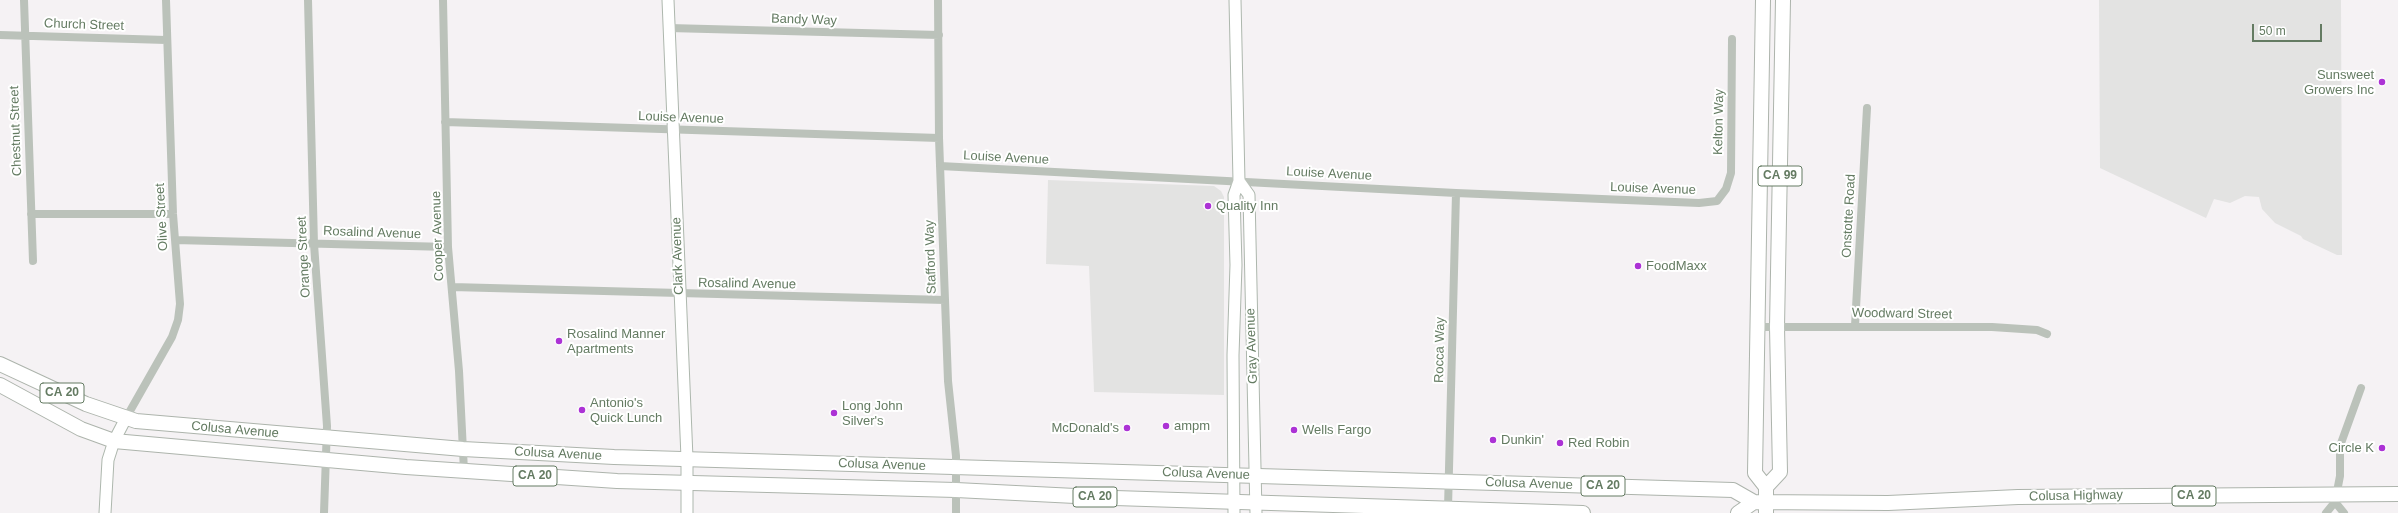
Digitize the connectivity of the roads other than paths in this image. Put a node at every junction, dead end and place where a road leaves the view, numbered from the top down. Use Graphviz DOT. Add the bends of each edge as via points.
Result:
graph roads {
  1 [pos="24,0"];
  2 [pos="166,0"];
  3 [pos="308,0"];
  4 [pos="443,0"];
  5 [pos="668,0"];
  6 [pos="938,0"];
  7 [pos="1235,0"];
  8 [pos="1763,0"];
  9 [pos="1783,0"];
  10 [pos="669,28"];
  11 [pos="0,35"];
  12 [pos="24,35"];
  13 [pos="939,35"];
  14 [pos="1732,39"];
  15 [pos="166,40"];
  16 [pos="1867,108"];
  17 [pos="446,122"];
  18 [pos="672,129"];
  19 [pos="939,138"];
  20 [pos="940,166"];
  21 [pos="1239,181"];
  22 [pos="1456,193"];
  23 [pos="1717,201"];
  24 [pos="31,214"];
  25 [pos="173,214"];
  26 [pos="175,240"];
  27 [pos="314,244"];
  28 [pos="448,247"];
  29 [pos="33,261"];
  30 [pos="452,287"];
  31 [pos="680,294"];
  32 [pos="945,300"];
  33 [pos="1757,326"];
  34 [pos="1855,326"];
  35 [pos="1777,327"];
  36 [pos="2047,334"];
  37 [pos="0,364"];
  38 [pos="18,373"];
  39 [pos="0,379"];
  40 [pos="0,385"];
  41 [pos="2361,388"];
  42 [pos="126,418"];
  43 [pos="327,438"];
  44 [pos="114,441"];
  45 [pos="463,449"];
  46 [pos="687,458"];
  47 [pos="326,460"];
  48 [pos="956,467"];
  49 [pos="464,471"];
  50 [pos="1235,475"];
  51 [pos="1256,476"];
  52 [pos="1449,482"];
  53 [pos="687,483"];
  54 [pos="1766,487"];
  55 [pos="956,490"];
  56 [pos="2398,494"];
  57 [pos="2335,498"];
  58 [pos="1762,506"];
  59 [pos="1234,507"];
  60 [pos="1256,508"];
  61 [pos="1448,508"];
  62 [pos="105,513"];
  63 [pos="324,513"];
  64 [pos="687,513"];
  65 [pos="956,513"];
  66 [pos="1583,513"];
  67 [pos="1738,513"];
  68 [pos="2326,513"];
  69 [pos="2344,513"];
  1 -- 12 [label="street, Chestnut Street"];
  2 -- 15 [label="street, Olive Street"];
  3 -- 27 [label="street, Orange Street"];
  4 -- 17 [label="street, Cooper Avenue"];
  5 -- 10 [label="main road, Clark Avenue"];
  6 -- 13 [label="street, Stafford Way"];
  7 -- 21 [label="main road, Gray Avenue"];
  8 -- 33 [label="highway, CA 99"];
  9 -- 35 [label="highway, CA 99"];
  10 -- 13 [label="street, Bandy Way"];
  10 -- 18 [label="main road, Clark Avenue"];
  11 -- 12 [label="street, Church Street"];
  12 -- 15 [label="street, Church Street"];
  12 -- 24 [label="street, Chestnut Street"];
  13 -- 19 [label="street, Stafford Way"];
  14 -- 23 [label="street, Kelton Way" via="1731,173 1726,189"];
  15 -- 25 [label="street, Olive Street"];
  16 -- 34 [label="street, Onstotte Road"];
  17 -- 18 [label="street, Louise Avenue"];
  17 -- 28 [label="street, Cooper Avenue"];
  18 -- 19 [label="street, Louise Avenue"];
  18 -- 31 [label="main road, Clark Avenue"];
  19 -- 20 [label="street, Stafford Way"];
  20 -- 21 [label="street, Louise Avenue"];
  20 -- 32 [label="street, Stafford Way"];
  21 -- 22 [label="street, Louise Avenue"];
  21 -- 50 [label="main road, Gray Avenue" via="1234,195"];
  21 -- 51 [label="main road, Gray Avenue" via="1249,195"];
  22 -- 23 [label="street, Louise Avenue" via="1692,203"];
  22 -- 52 [label="street, Rocca Way"];
  24 -- 25 [label="street"];
  24 -- 29 [label="street, Chestnut Street"];
  25 -- 26 [label="street, Olive Street"];
  26 -- 27 [label="street, Rosalind Avenue"];
  26 -- 42 [label="street, Olive Street" via="180,304 178,320 172,337"];
  27 -- 28 [label="street, Rosalind Avenue"];
  27 -- 43 [label="street, Orange Street"];
  28 -- 30 [label="street, Cooper Avenue"];
  30 -- 31 [label="street, Rosalind Avenue"];
  30 -- 45 [label="street, Cooper Avenue"];
  31 -- 32 [label="street, Rosalind Avenue"];
  31 -- 46 [label="main road, Clark Avenue"];
  32 -- 48 [label="street, Stafford Way" via="948,381"];
  33 -- 35 [label="street, Woodward Street"];
  33 -- 54 [label="highway, CA 99" via="1755,473"];
  34 -- 35 [label="street, Woodward Street"];
  34 -- 36 [label="street, Woodward Street" via="1992,327 2037,330"];
  35 -- 54 [label="highway, CA 99" via="1780,472"];
  37 -- 38 [label="highway, Colusa Avenue / CA 20"];
  38 -- 39 [label="highway"];
  38 -- 42 [label="highway, Colusa Avenue / CA 20" via="86,404"];
  40 -- 44 [label="highway, Colusa Avenue / CA 20" via="81,429"];
  41 -- 57 [label="street" via="2340,446 2340,476"];
  42 -- 43 [label="highway, Colusa Avenue / CA 20" via="148,423"];
  42 -- 44 [label="main road"];
  43 -- 45 [label="highway, Colusa Avenue / CA 20"];
  43 -- 47 [label="street, Orange Street"];
  44 -- 47 [label="highway, Colusa Avenue / CA 20"];
  44 -- 62 [label="main road" via="106,472"];
  45 -- 46 [label="highway, Colusa Avenue / CA 20" via="583,456"];
  45 -- 49 [label="street, Cooper Avenue"];
  46 -- 48 [label="highway, Colusa Avenue / CA 20"];
  46 -- 53 [label="main road, Clark Avenue"];
  47 -- 49 [label="highway, Colusa Avenue / CA 20"];
  47 -- 63 [label="street, Orange Street"];
  48 -- 50 [label="highway, Colusa Avenue / CA 20"];
  48 -- 55 [label="street, Stafford Way"];
  49 -- 53 [label="highway, Colusa Avenue / CA 20" via="592,480"];
  50 -- 51 [label="highway, Colusa Avenue / CA 20"];
  50 -- 59 [label="main road, Gray Avenue"];
  51 -- 52 [label="highway, Colusa Avenue / CA 20"];
  51 -- 60 [label="main road, Gray Avenue"];
  52 -- 58 [label="highway, Colusa Avenue / CA 20" via="1733,490"];
  52 -- 61 [label="street, Rocca Way"];
  53 -- 55 [label="highway, Colusa Avenue / CA 20"];
  53 -- 64 [label="main road, Clark Avenue"];
  54 -- 58 [label="highway"];
  55 -- 59 [label="highway, Colusa Avenue / CA 20"];
  55 -- 65 [label="street, Stafford Way"];
  56 -- 57 [label="highway, Colusa Highway / CA 20"];
  57 -- 58 [label="highway, Colusa Highway / CA 20" via="2018,497"];
  57 -- 68 [label="street"];
  57 -- 69 [label="street"];
  58 -- 67 [label="highway"];
  59 -- 60 [label="highway, Colusa Avenue / CA 20"];
  60 -- 61 [label="highway, Colusa Avenue / CA 20"];
  61 -- 66 [label="highway, Colusa Avenue / CA 20"];
}
